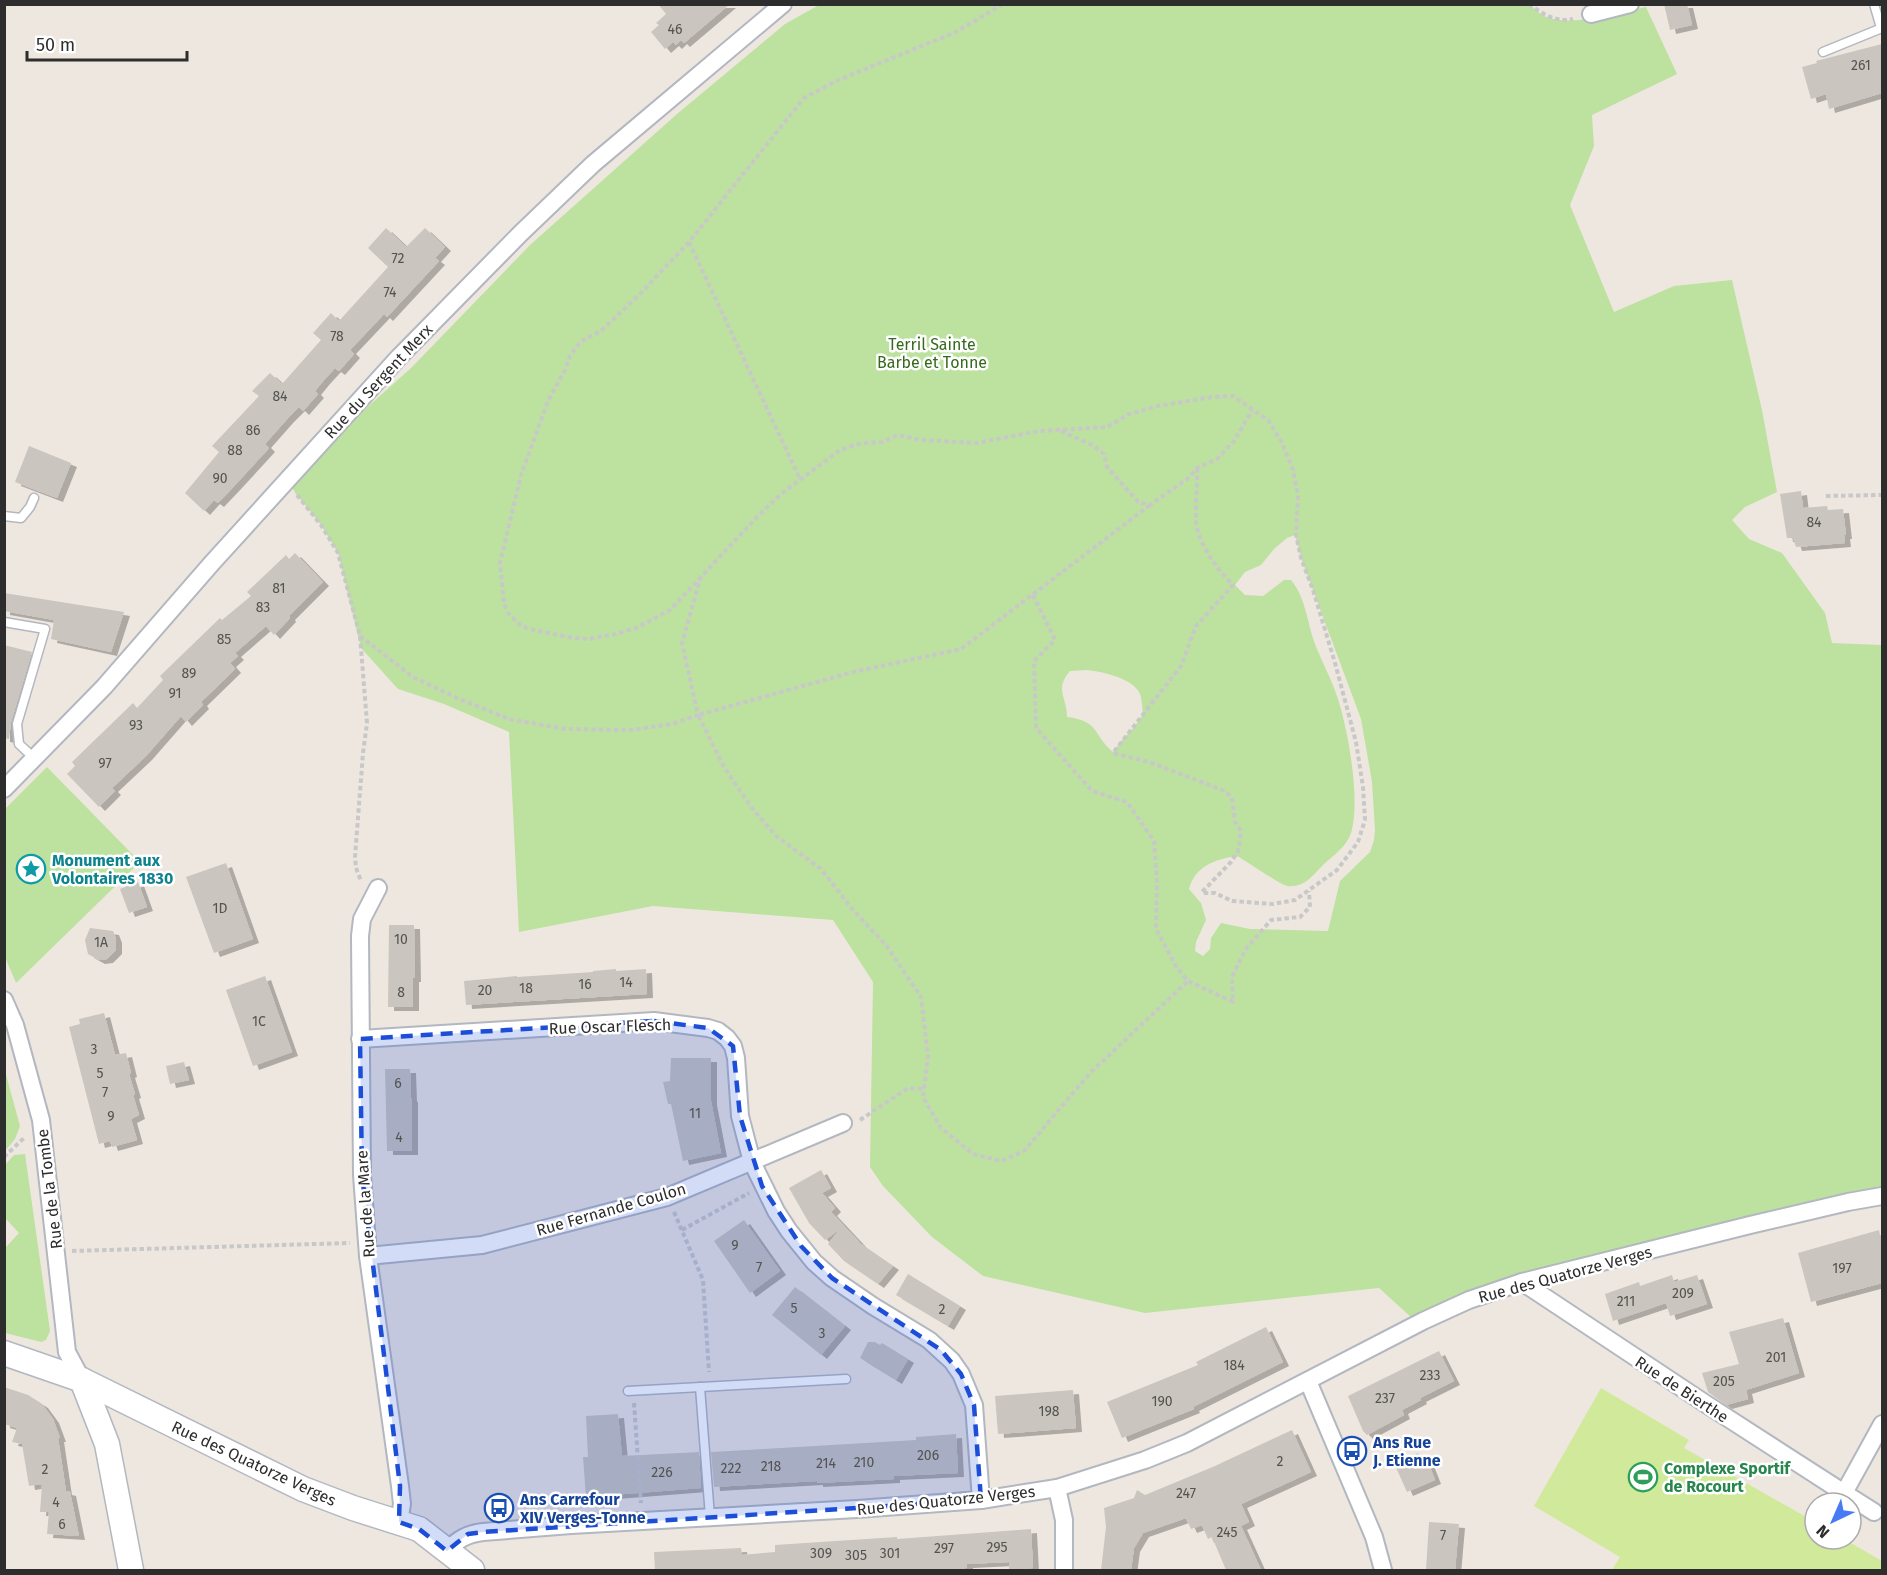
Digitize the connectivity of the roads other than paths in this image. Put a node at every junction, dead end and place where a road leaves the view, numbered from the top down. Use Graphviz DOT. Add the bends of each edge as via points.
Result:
graph roads {
  1 [pos="783,4"];
  2 [pos="1630,4"];
  3 [pos="1874,4"];
  4 [pos="1592,14"];
  5 [pos="1882,28"];
  6 [pos="1823,52"];
  7 [pos="34,498"];
  8 [pos="4,516"];
  9 [pos="4,622"];
  10 [pos="34,758"];
  11 [pos="4,789"];
  12 [pos="378,888"];
  13 [pos="4,1000"];
  14 [pos="360,1039"];
  15 [pos="843,1123"];
  16 [pos="752,1162"];
  17 [pos="1882,1196"];
  18 [pos="368,1249"];
  19 [pos="1522,1282"];
  20 [pos="4,1353"];
  21 [pos="846,1379"];
  22 [pos="82,1380"];
  23 [pos="1308,1381"];
  24 [pos="705,1386"];
  25 [pos="631,1390"];
  26 [pos="1882,1424"];
  27 [pos="1057,1488"];
  28 [pos="1841,1491"];
  29 [pos="1845,1491"];
  30 [pos="981,1500"];
  31 [pos="1863,1505"];
  32 [pos="1874,1512"];
  33 [pos="710,1517"];
  34 [pos="399,1522"];
  35 [pos="447,1551"];
  36 [pos="131,1570"];
  37 [pos="472,1570"];
  38 [pos="1064,1570"];
  39 [pos="1383,1570"];
  1 -- 10 [label="street, Rue du Sergent Merx" via="593,164 521,233 399,357 104,687"];
  2 -- 4 [label="street"];
  3 -- 5 [label="lane"];
  5 -- 6 [label="lane"];
  7 -- 8 [label="lane" via="21,518"];
  9 -- 10 [label="lane" via="45,628 17,724 20,744"];
  10 -- 11 [label="street, Rue du Sergent Merx"];
  12 -- 14 [label="street, Rue de la Mare" via="362,919"];
  13 -- 22 [label="street, Rue de la Tombe" via="15,1025 41,1120 67,1352"];
  14 -- 16 [label="street, Rue Oscar Flesch" via="654,1022 718,1031 733,1046 740,1116"];
  14 -- 18 [label="street, Rue de la Mare" via="362,1175"];
  15 -- 16 [label="street, Rue Fernande Coulon"];
  16 -- 18 [label="street, Rue Fernande Coulon" via="668,1197 482,1245"];
  16 -- 30 [label="street, Rue Oscar Flesch" via="789,1232 814,1262 853,1293 941,1350 961,1374 974,1405"];
  17 -- 19 [label="street, Rue des Quatorze Verges"];
  18 -- 34 [label="street, Rue de la Mare" via="400,1486"];
  19 -- 23 [label="street, Rue des Quatorze Verges" via="1423,1321"];
  19 -- 28 [label="street, Rue de Bierthe"];
  20 -- 22 [label="street, Rue des Quatorze Verges"];
  21 -- 24 [label="lane"];
  22 -- 34 [label="street, Rue des Quatorze Verges" via="303,1488"];
  22 -- 36 [label="street" via="107,1444"];
  23 -- 27 [label="street, Rue des Quatorze Verges" via="1165,1453"];
  23 -- 39 [label="street" via="1374,1537"];
  24 -- 25 [label="lane"];
  24 -- 33 [label="lane"];
  26 -- 29 [label="street"];
  27 -- 30 [label="street, Rue des Quatorze Verges"];
  27 -- 38 [label="street" via="1064,1520"];
  30 -- 33 [label="street, Rue des Quatorze Verges"];
  31 -- 32 [label="street, Rue de Bierthe"];
  33 -- 35 [label="street, Rue des Quatorze Verges" via="468,1534"];
  34 -- 35 [label="street, Rue des Quatorze Verges" via="419,1529"];
  35 -- 37 [label="street"];
}
